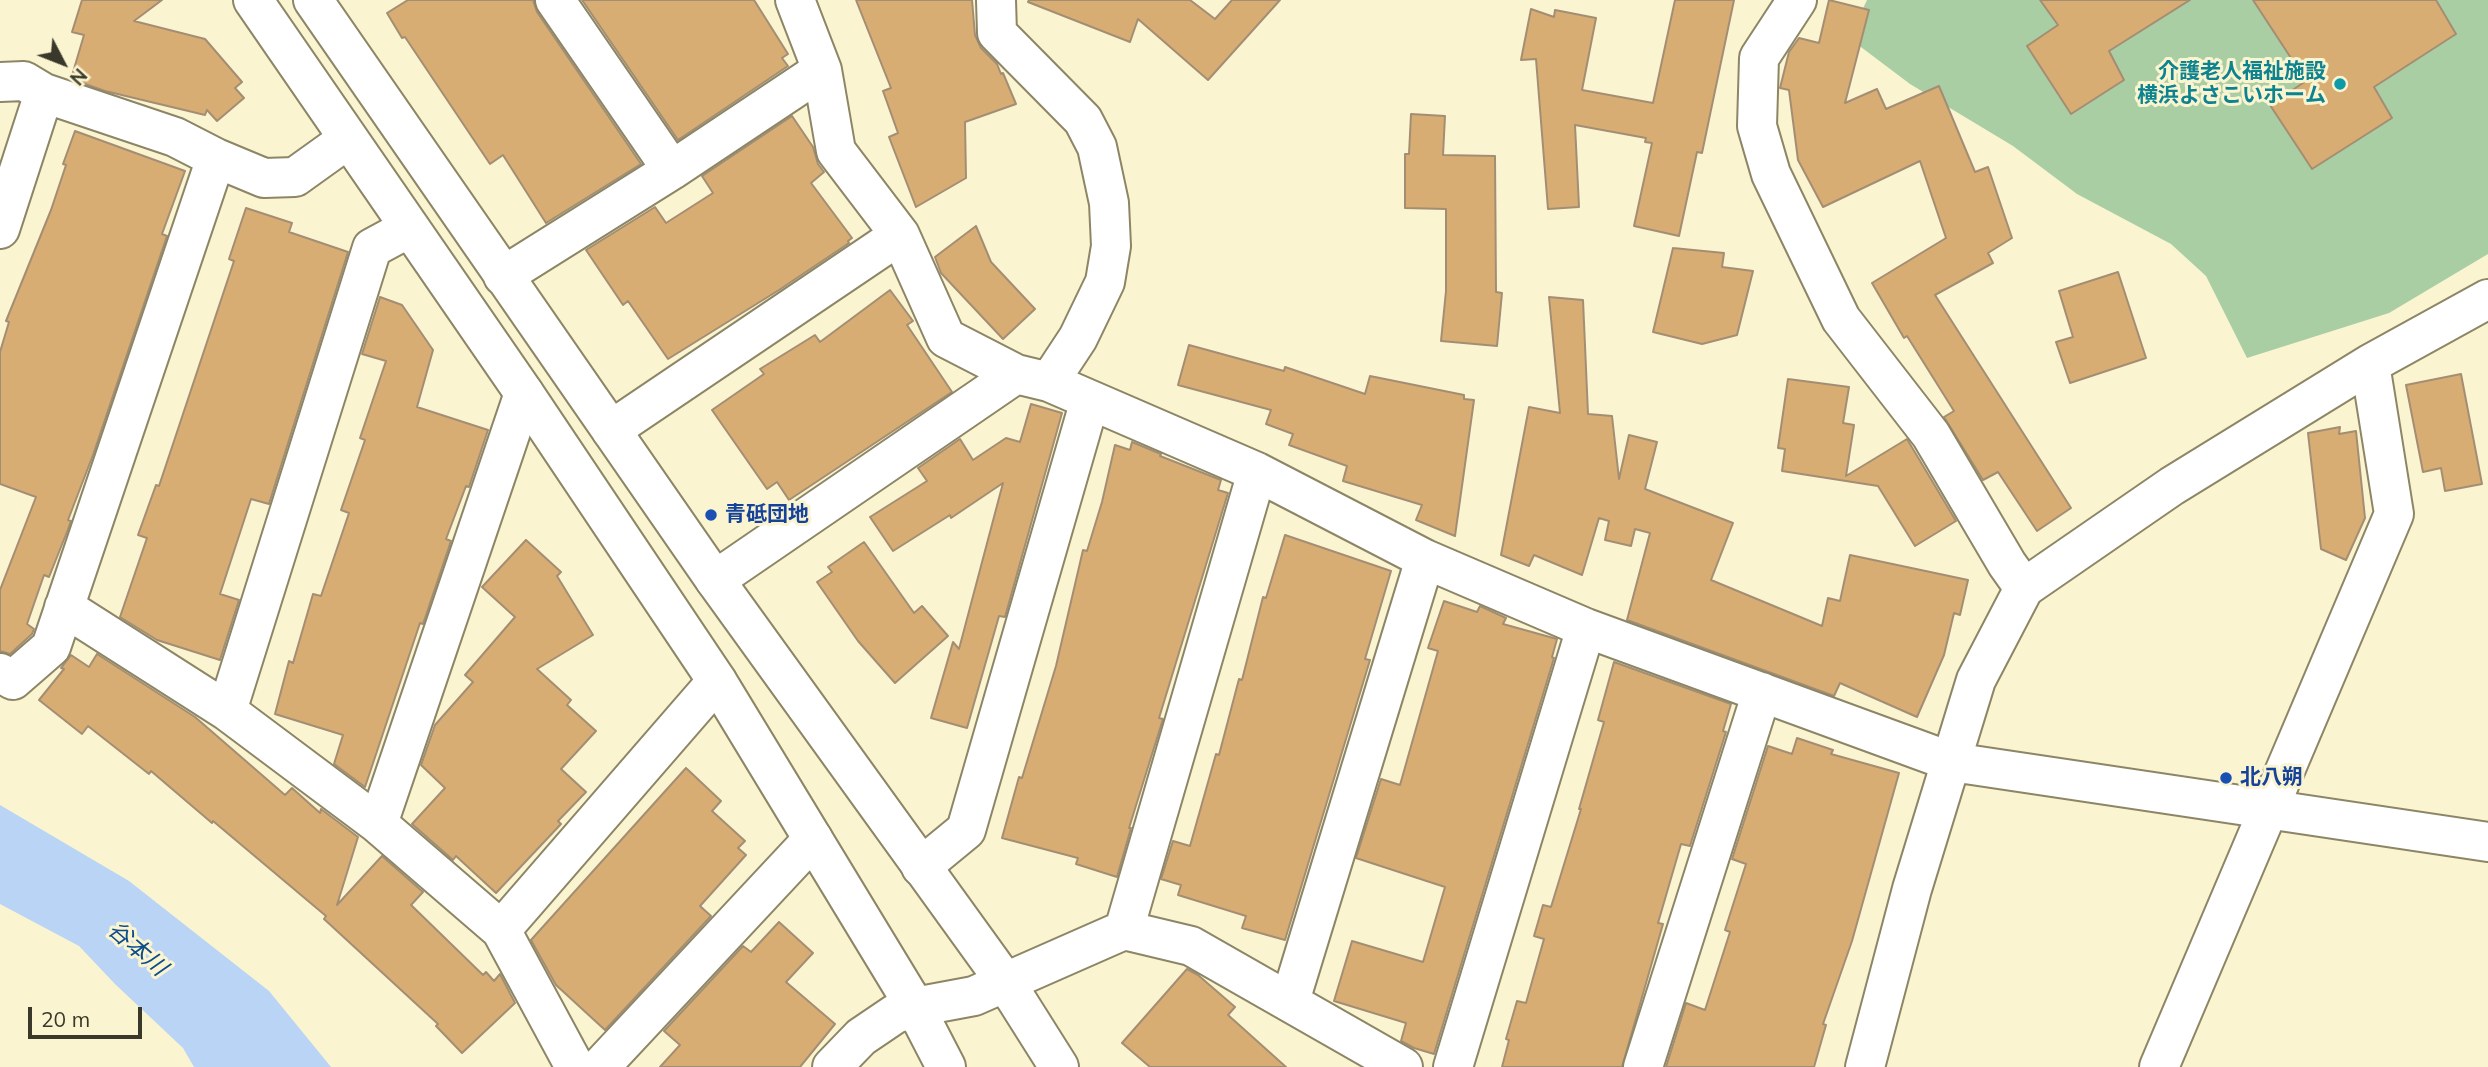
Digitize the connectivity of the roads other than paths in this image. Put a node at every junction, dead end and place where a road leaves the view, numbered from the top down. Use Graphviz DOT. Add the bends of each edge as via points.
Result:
graph roads {
  1 [pos="253,0"];
  2 [pos="555,0"];
  3 [pos="795,0"];
  4 [pos="996,0"];
  5 [pos="1797,0"];
  6 [pos="314,1"];
  7 [pos="822,70"];
  8 [pos="0,82"];
  9 [pos="44,93"];
  10 [pos="348,139"];
  11 [pos="216,158"];
  12 [pos="672,170"];
  13 [pos="409,228"];
  14 [pos="0,229"];
  15 [pos="900,235"];
  16 [pos="503,276"];
  17 [pos="2488,299"];
  18 [pos="2370,364"];
  19 [pos="1032,378"];
  20 [pos="524,393"];
  21 [pos="1090,400"];
  22 [pos="611,430"];
  23 [pos="1257,472"];
  24 [pos="1425,559"];
  25 [pos="715,580"];
  26 [pos="2024,588"];
  27 [pos="64,607"];
  28 [pos="1586,628"];
  29 [pos="0,673"];
  30 [pos="717,681"];
  31 [pos="1762,692"];
  32 [pos="227,711"];
  33 [pos="1952,762"];
  34 [pos="2269,809"];
  35 [pos="378,824"];
  36 [pos="813,839"];
  37 [pos="2488,842"];
  38 [pos="920,867"];
  39 [pos="501,930"];
  40 [pos="1124,930"];
  41 [pos="1006,984"];
  42 [pos="1290,1001"];
  43 [pos="915,1007"];
  44 [pos="575,1067"];
  45 [pos="600,1067"];
  46 [pos="832,1067"];
  47 [pos="946,1067"];
  48 [pos="1059,1067"];
  49 [pos="1403,1067"];
  50 [pos="1453,1067"];
  51 [pos="1643,1067"];
  52 [pos="1865,1067"];
  53 [pos="2159,1067"];
  1 -- 10 [label="street"];
  2 -- 12 [label="street"];
  3 -- 7 [label="street"];
  4 -- 19 [label="street" via="998,33 1083,120 1097,147 1109,203 1111,246 1105,282 1078,338"];
  5 -- 26 [label="street" via="1759,58 1757,126 1771,174 1841,319 1931,435"];
  6 -- 16 [label="street"];
  7 -- 12 [label="street"];
  7 -- 15 [label="street" via="836,151"];
  8 -- 9 [label="street" via="24,81"];
  9 -- 11 [label="street" via="175,137"];
  9 -- 14 [label="street"];
  10 -- 11 [label="street" via="295,177 264,178"];
  10 -- 13 [label="street"];
  11 -- 27 [label="street"];
  12 -- 16 [label="street"];
  13 -- 20 [label="street"];
  13 -- 32 [label="street" via="372,248"];
  15 -- 19 [label="street" via="946,338"];
  15 -- 22 [label="street"];
  16 -- 22 [label="street"];
  17 -- 18 [label="street"];
  18 -- 26 [label="street" via="2172,486"];
  18 -- 34 [label="street" via="2395,514"];
  19 -- 21 [label="street"];
  19 -- 25 [label="street"];
  20 -- 30 [label="street"];
  20 -- 35 [label="street"];
  21 -- 23 [label="street"];
  21 -- 38 [label="street" via="966,830"];
  22 -- 25 [label="street"];
  23 -- 24 [label="street"];
  23 -- 40 [label="street"];
  24 -- 28 [label="street"];
  24 -- 42 [label="street"];
  25 -- 38 [label="street"];
  26 -- 33 [label="street" via="1976,680"];
  27 -- 29 [label="street" via="51,646 13,680"];
  27 -- 32 [label="street"];
  28 -- 31 [label="street"];
  28 -- 50 [label="street"];
  30 -- 36 [label="street"];
  30 -- 39 [label="street"];
  31 -- 33 [label="street"];
  31 -- 51 [label="street"];
  32 -- 35 [label="street"];
  33 -- 34 [label="street"];
  33 -- 52 [label="street" via="1912,889"];
  34 -- 37 [label="street"];
  34 -- 53 [label="street"];
  35 -- 39 [label="street"];
  36 -- 43 [label="street"];
  36 -- 45 [label="street"];
  38 -- 41 [label="street"];
  39 -- 44 [label="street"];
  40 -- 41 [label="street"];
  40 -- 42 [label="street" via="1191,946"];
  41 -- 43 [label="street" via="974,996"];
  41 -- 48 [label="street"];
  42 -- 49 [label="street"];
  43 -- 46 [label="street" via="877,1024"];
  43 -- 47 [label="street"];
}
